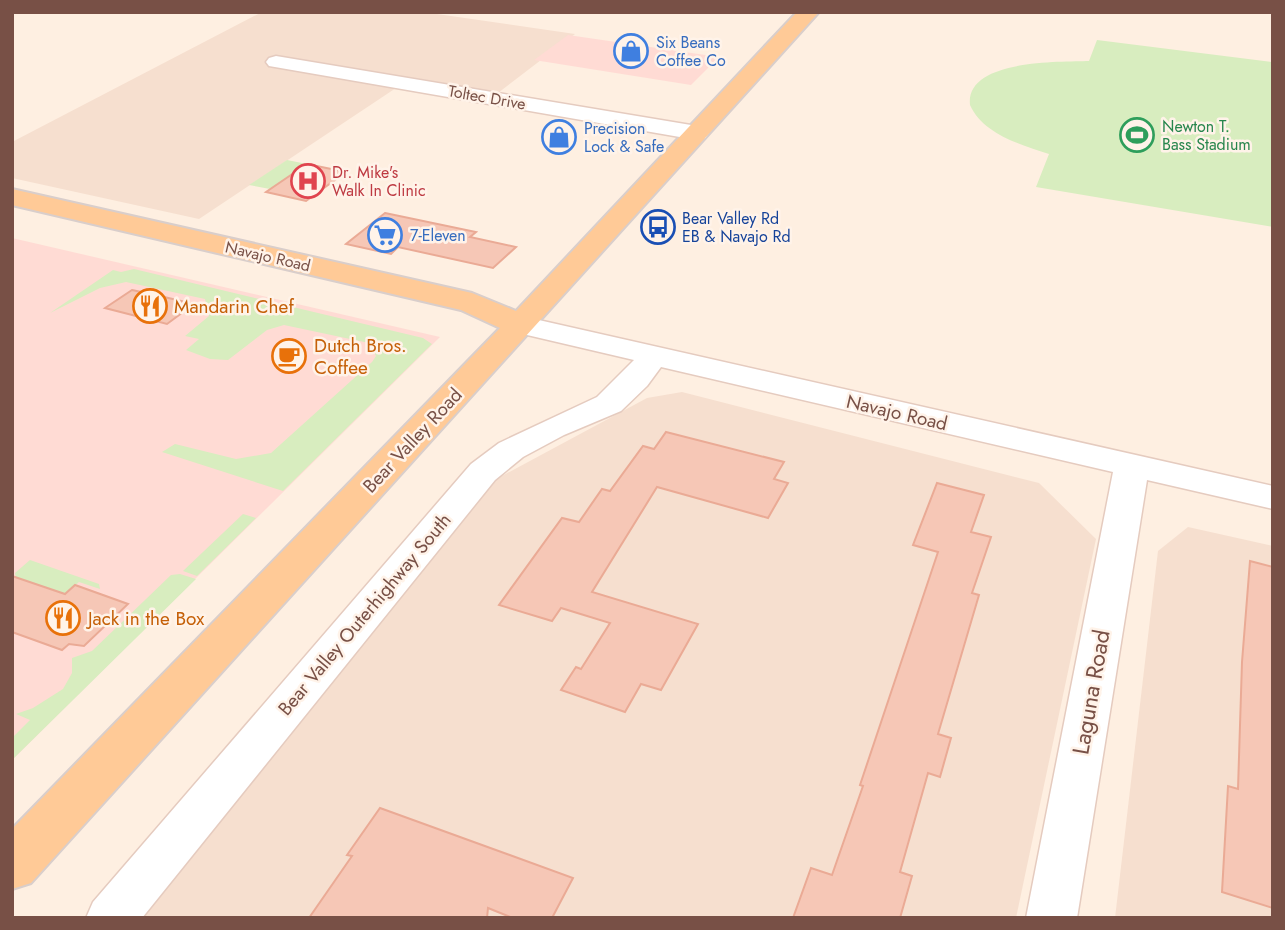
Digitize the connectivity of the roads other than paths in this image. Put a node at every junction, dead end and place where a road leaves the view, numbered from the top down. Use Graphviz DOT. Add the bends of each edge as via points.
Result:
graph roads {
  1 [pos="810,12"];
  2 [pos="276,62"];
  3 [pos="697,133"];
  4 [pos="12,197"];
  5 [pos="12,219"];
  6 [pos="521,325"];
  7 [pos="653,356"];
  8 [pos="1132,466"];
  9 [pos="1273,498"];
  10 [pos="12,866"];
  11 [pos="111,918"];
  12 [pos="1051,918"];
  1 -- 3 [label="main road, Bear Valley Road"];
  2 -- 3 [label="street, Toltec Drive"];
  3 -- 6 [label="main road, Bear Valley Road"];
  4 -- 6 [label="main road, Navajo Road" via="472,303"];
  5 -- 6 [label="main road, Navajo Road" via="450,322"];
  6 -- 7 [label="street, Navajo Road"];
  6 -- 10 [label="main road, Bear Valley Road"];
  7 -- 8 [label="street, Navajo Road"];
  7 -- 11 [label="street, Bear Valley Outerhighway South" via="609,404 542,433 482,472"];
  8 -- 9 [label="street, Navajo Road"];
  8 -- 12 [label="street, Laguna Road"];
}
